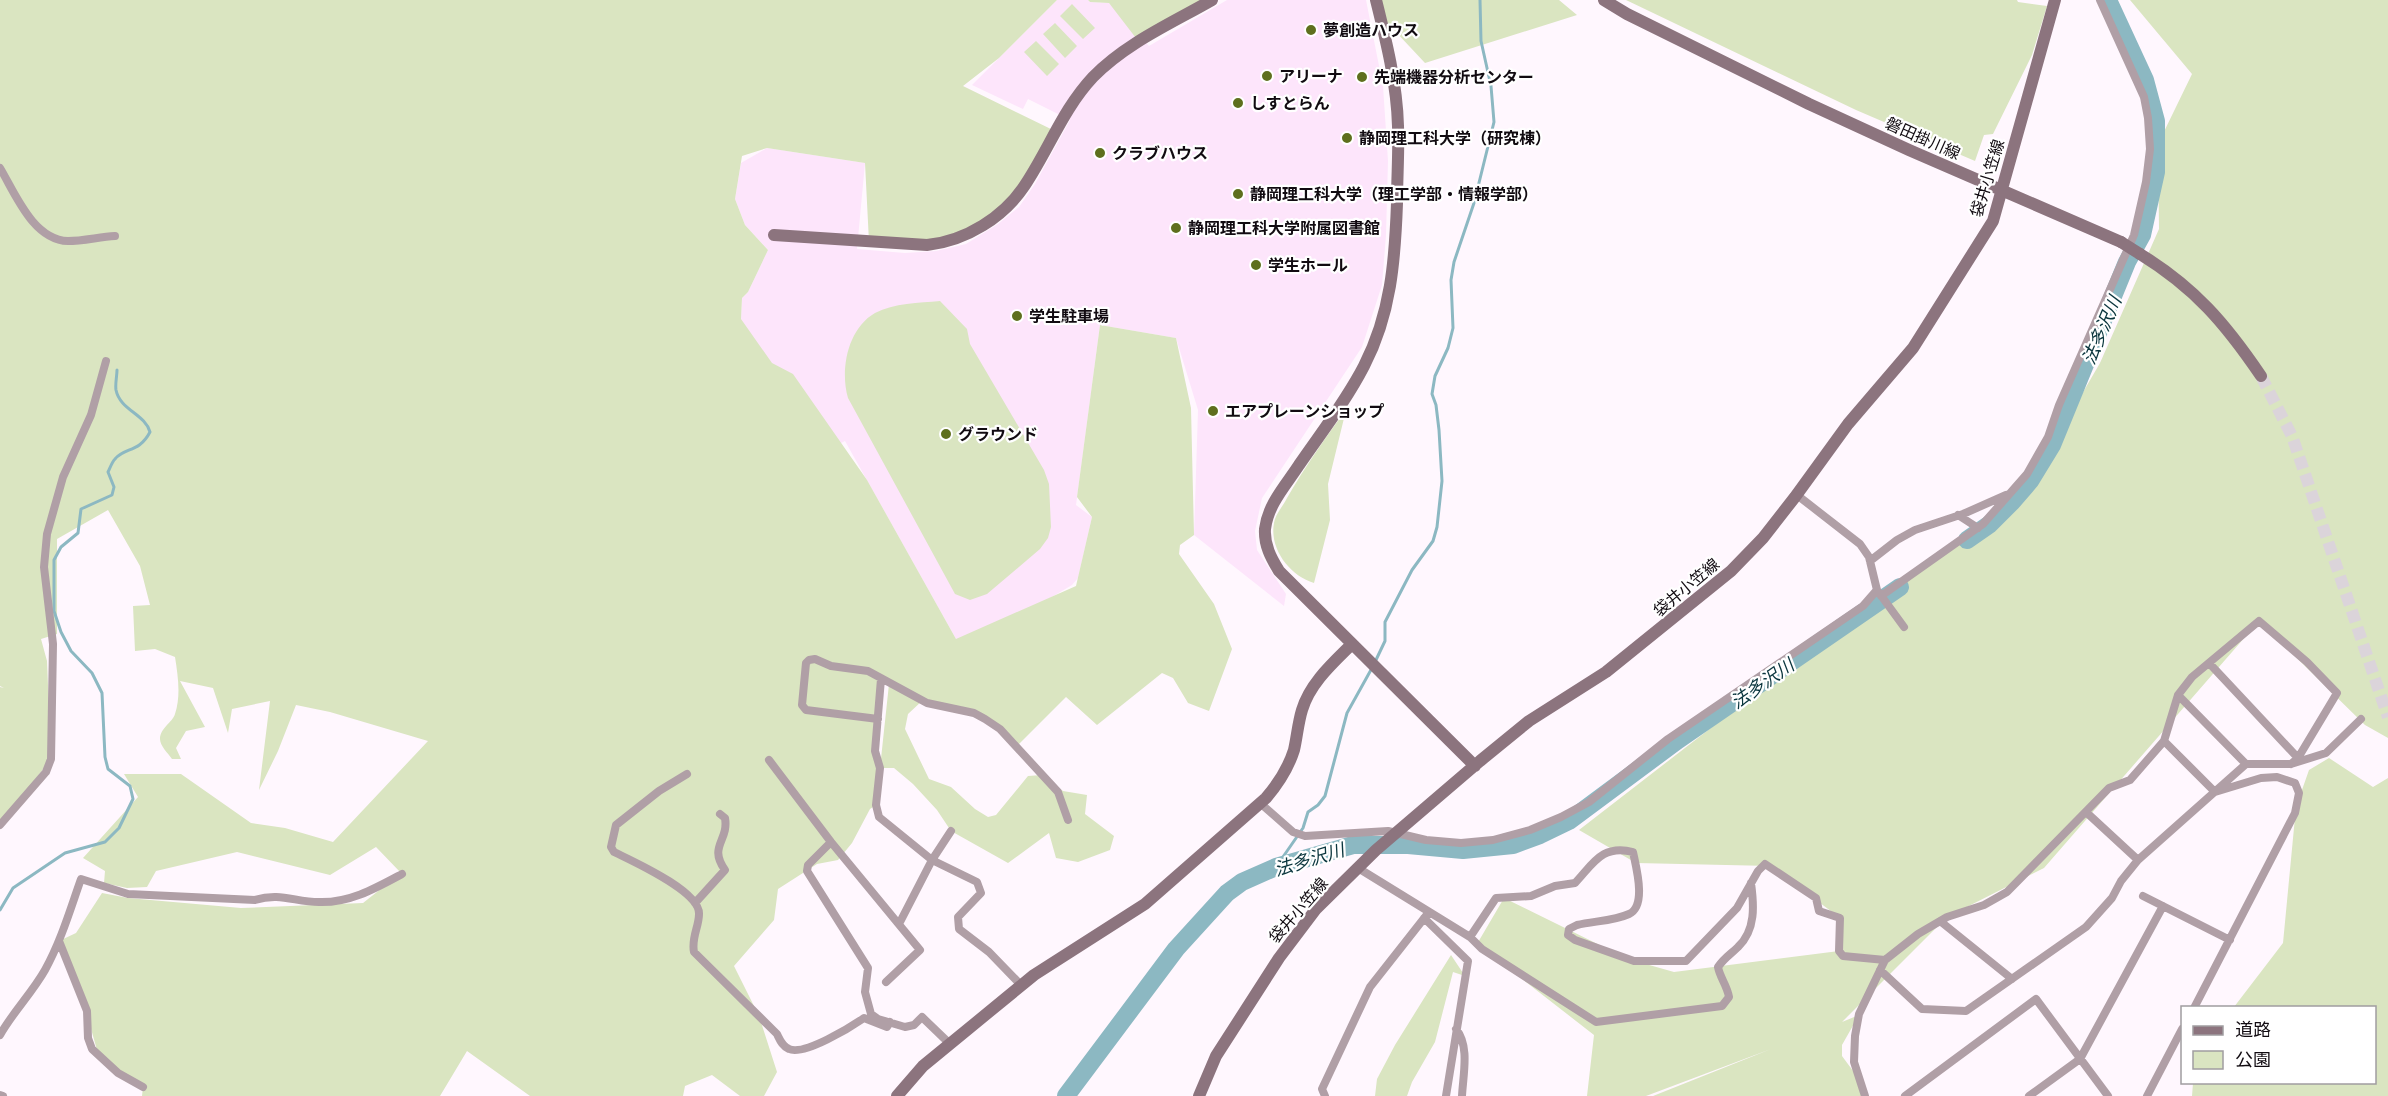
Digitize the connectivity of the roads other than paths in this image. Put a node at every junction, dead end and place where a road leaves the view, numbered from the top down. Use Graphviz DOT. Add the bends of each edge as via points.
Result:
graph roads {
  1 [pos="1212,0"];
  2 [pos="1376,0"];
  3 [pos="1605,0"];
  4 [pos="2055,0"];
  5 [pos="2100,0"];
  6 [pos="0,168"];
  7 [pos="2002,190"];
  8 [pos="774,235"];
  9 [pos="115,236"];
  10 [pos="106,361"];
  11 [pos="2261,376"];
  12 [pos="1797,495"];
  13 [pos="2008,495"];
  14 [pos="1958,516"];
  15 [pos="1978,528"];
  16 [pos="1870,561"];
  17 [pos="1879,593"];
  18 [pos="1904,627"];
  19 [pos="1352,644"];
  20 [pos="2209,663"];
  21 [pos="881,679"];
  22 [pos="2178,695"];
  23 [pos="878,719"];
  24 [pos="2361,719"];
  25 [pos="2164,741"];
  26 [pos="769,760"];
  27 [pos="2294,761"];
  28 [pos="2246,764"];
  29 [pos="1475,766"];
  30 [pos="687,774"];
  31 [pos="2215,792"];
  32 [pos="1260,803"];
  33 [pos="2086,812"];
  34 [pos="720,814"];
  35 [pos="1068,820"];
  36 [pos="0,825"];
  37 [pos="951,831"];
  38 [pos="1397,834"];
  39 [pos="831,842"];
  40 [pos="932,860"];
  41 [pos="2138,860"];
  42 [pos="1358,868"];
  43 [pos="402,873"];
  44 [pos="1751,883"];
  45 [pos="2143,896"];
  46 [pos="695,903"];
  47 [pos="2163,906"];
  48 [pos="1426,915"];
  49 [pos="1940,921"];
  50 [pos="899,924"];
  51 [pos="1470,937"];
  52 [pos="2230,940"];
  53 [pos="59,941"];
  54 [pos="1885,960"];
  55 [pos="1880,970"];
  56 [pos="2012,979"];
  57 [pos="886,982"];
  58 [pos="1021,985"];
  59 [pos="2195,1006"];
  60 [pos="890,1022"];
  61 [pos="1456,1029"];
  62 [pos="2181,1031"];
  63 [pos="0,1035"];
  64 [pos="950,1044"];
  65 [pos="2080,1059"];
  66 [pos="143,1087"];
  67 [pos="1911,1094"];
  68 [pos="897,1096"];
  69 [pos="1199,1096"];
  70 [pos="1325,1096"];
  71 [pos="1446,1096"];
  72 [pos="1462,1096"];
  73 [pos="1865,1096"];
  74 [pos="2029,1096"];
  75 [pos="2108,1096"];
  76 [pos="2147,1096"];
  1 -- 8 [label="main road" via="1128,48 1094,76 1068,109 1026,184 1000,213 969,234 927,245"];
  2 -- 19 [label="main road" via="1398,124 1392,285 1382,325 1363,369 1273,504 1265,530 1270,557 1279,571"];
  3 -- 7 [label="main road, 磐田掛川線" via="1809,104"];
  4 -- 7 [label="main road, 袋井小笠線"];
  5 -- 13 [label="street" via="2144,97 2150,149 2146,182 2134,235 2048,436 2032,467"];
  6 -- 9 [label="street" via="38,229 53,238 66,241"];
  7 -- 11 [label="main road, 磐田掛川線, bridge" via="2121,242 2168,271 2230,330"];
  7 -- 12 [label="main road, 袋井小笠線" via="1993,221 1919,340 1848,424"];
  10 -- 36 [label="street" via="91,415 63,477 47,534 44,567 53,644 51,759 46,772"];
  12 -- 16 [label="street" via="1860,544"];
  12 -- 29 [label="main road, 袋井小笠線" via="1731,571 1606,672 1529,721"];
  13 -- 14 [label="street"];
  13 -- 15 [label="street"];
  14 -- 15 [label="street"];
  14 -- 16 [label="street" via="1915,530"];
  15 -- 17 [label="street"];
  16 -- 17 [label="street"];
  17 -- 18 [label="street"];
  17 -- 38 [label="street" via="1668,739 1589,802 1561,817 1493,840 1461,843"];
  19 -- 29 [label="main road"];
  19 -- 32 [label="main road" via="1309,694 1288,765"];
  20 -- 22 [label="street"];
  20 -- 27 [label="street"];
  20 -- 27 [label="street" via="2259,621 2337,693"];
  21 -- 23 [label="street"];
  21 -- 23 [label="street" via="868,671 809,660 802,705 806,710"];
  21 -- 35 [label="street" via="927,703 974,713 1000,729 1058,792"];
  22 -- 25 [label="street"];
  22 -- 28 [label="street"];
  23 -- 40 [label="street" via="877,812"];
  24 -- 27 [label="street" via="2326,753"];
  25 -- 31 [label="street"];
  25 -- 33 [label="street" via="2130,780 2109,788"];
  26 -- 39 [label="street"];
  27 -- 28 [label="street"];
  28 -- 31 [label="street"];
  29 -- 38 [label="main road, 袋井小笠線"];
  30 -- 46 [label="street" via="616,825 611,847 663,876"];
  31 -- 41 [label="street"];
  31 -- 52 [label="street" via="2277,777 2295,783 2298,793 2295,813 2279,848"];
  32 -- 38 [label="street" via="1293,832 1305,836 1388,831"];
  32 -- 58 [label="main road" via="1154,897"];
  33 -- 41 [label="street"];
  33 -- 49 [label="street" via="2007,892 1984,906"];
  34 -- 46 [label="street" via="726,824 717,853 725,870"];
  37 -- 40 [label="street"];
  38 -- 42 [label="main road, 袋井小笠線"];
  39 -- 50 [label="street"];
  39 -- 60 [label="street" via="808,865 807,871 868,968 865,992 871,1014"];
  40 -- 50 [label="street"];
  40 -- 58 [label="street" via="977,882 981,893 958,917 959,929 989,952"];
  41 -- 56 [label="street" via="2086,927"];
  42 -- 48 [label="street"];
  42 -- 69 [label="main road, 袋井小笠線" via="1316,909 1279,958 1216,1056"];
  43 -- 53 [label="street" via="368,893 319,902 270,895 255,900 128,894 81,879"];
  44 -- 51 [label="street" via="1755,907 1752,924 1740,945 1718,967 1730,997 1722,1006 1596,1022 1482,949"];
  44 -- 51 [label="street" via="1737,908 1686,961 1634,961 1568,935 1569,929 1577,925 1630,914 1636,907 1640,880 1633,852 1621,849 1592,861 1575,883 1531,896 1496,898"];
  44 -- 54 [label="street" via="1765,864 1771,866 1816,898 1819,911 1840,918 1839,951 1843,956"];
  45 -- 47 [label="street"];
  46 -- 60 [label="street" via="699,914 694,952 789,1049 840,1034 864,1018 887,1027"];
  47 -- 52 [label="street"];
  47 -- 65 [label="street"];
  48 -- 51 [label="street"];
  48 -- 61 [label="street" via="1468,961"];
  48 -- 70 [label="street" via="1370,987 1322,1089"];
  49 -- 54 [label="street"];
  49 -- 56 [label="street"];
  50 -- 57 [label="street" via="920,950"];
  52 -- 59 [label="street"];
  53 -- 63 [label="street" via="44,972 11,1014"];
  53 -- 66 [label="street" via="87,1011 92,1049 118,1073"];
  54 -- 55 [label="street"];
  55 -- 56 [label="street" via="1922,1009 1966,1011"];
  55 -- 73 [label="street" via="1859,1014 1855,1036 1854,1062"];
  58 -- 64 [label="main road"];
  60 -- 64 [label="street" via="905,1027 922,1017"];
  61 -- 71 [label="street"];
  61 -- 72 [label="street" via="1462,1037 1464,1053"];
  62 -- 76 [label="street"];
  64 -- 68 [label="main road" via="923,1066"];
  65 -- 67 [label="street" via="2036,999"];
  65 -- 74 [label="street"];
  65 -- 75 [label="street"];
}
